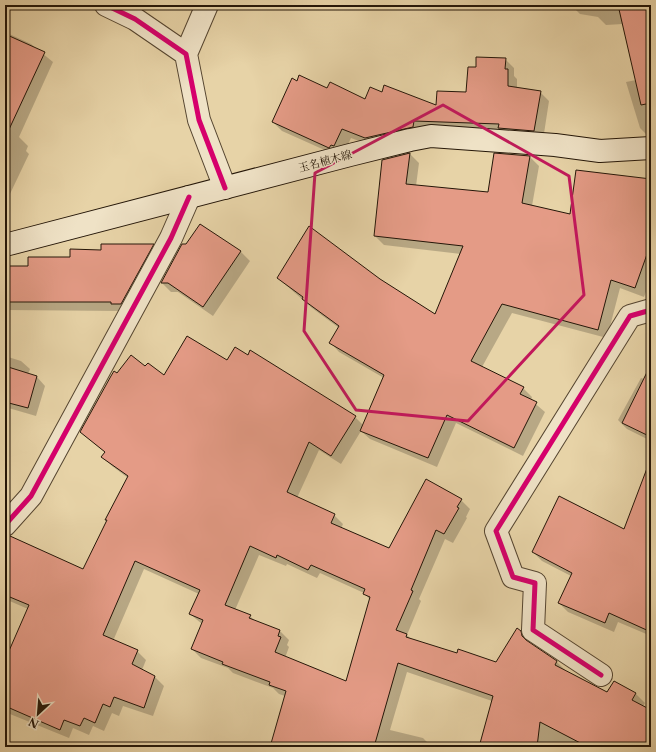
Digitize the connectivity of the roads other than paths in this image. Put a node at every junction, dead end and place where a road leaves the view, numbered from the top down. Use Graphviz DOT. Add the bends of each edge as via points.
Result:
graph roads {
  1 [pos="106,5"];
  2 [pos="207,5"];
  3 [pos="186,54"];
  4 [pos="651,148"];
  5 [pos="226,188"];
  6 [pos="189,197"];
  7 [pos="5,245"];
  8 [pos="651,310"];
  9 [pos="5,525"];
  10 [pos="601,675"];
  1 -- 3 [label="street" via="135,19"];
  2 -- 3 [label="street"];
  3 -- 5 [label="street" via="199,120"];
  4 -- 5 [label="street, 玉名植木線" via="600,151 431,136"];
  5 -- 6 [label="street, 玉名植木線"];
  6 -- 7 [label="street, 玉名植木線"];
  6 -- 9 [label="street" via="171,238 31,496"];
  8 -- 10 [label="street" via="630,316 496,531 513,577 535,583 533,630"];
}
